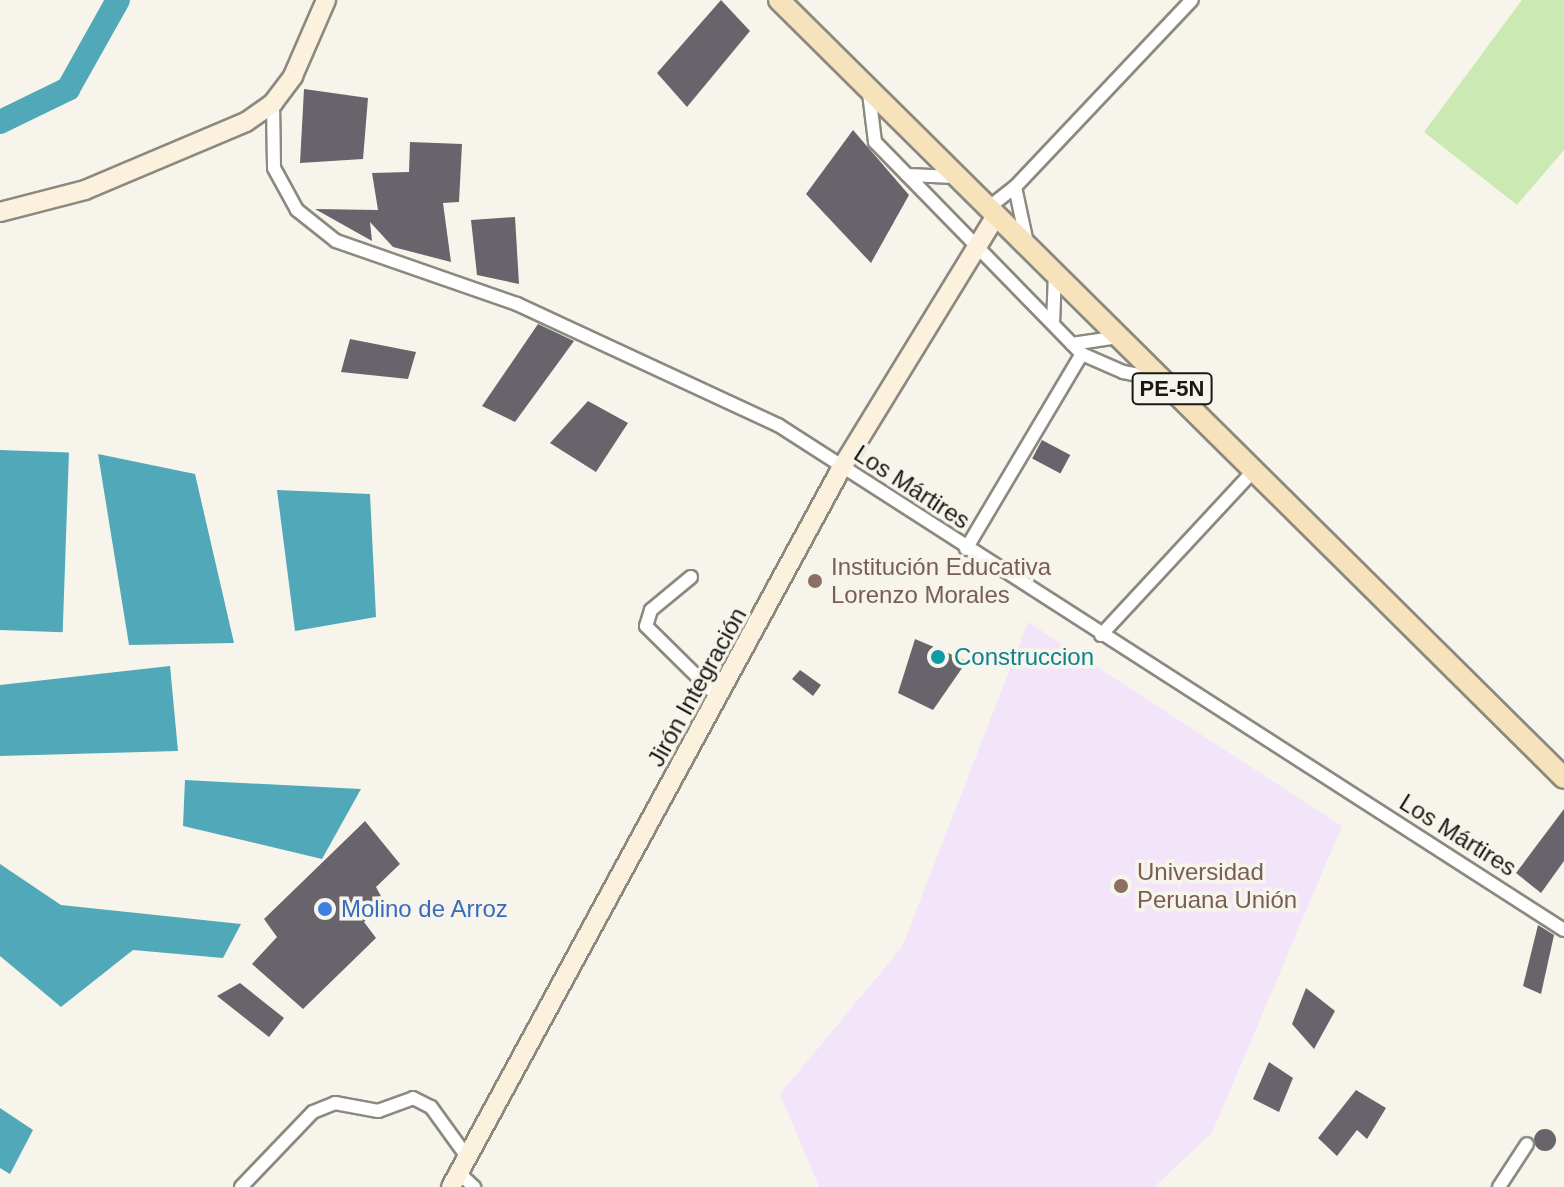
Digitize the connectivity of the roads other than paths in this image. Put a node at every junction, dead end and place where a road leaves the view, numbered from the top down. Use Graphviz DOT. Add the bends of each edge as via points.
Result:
graph roads {
  1 [pos="326,0"];
  2 [pos="779,0"];
  3 [pos="1192,0"];
  4 [pos="869,93"];
  5 [pos="273,103"];
  6 [pos="907,175"];
  7 [pos="957,177"];
  8 [pos="1015,187"];
  9 [pos="0,212"];
  10 [pos="992,212"];
  11 [pos="1028,246"];
  12 [pos="977,247"];
  13 [pos="1055,274"];
  14 [pos="1053,324"];
  15 [pos="1119,337"];
  16 [pos="1072,344"];
  17 [pos="1082,354"];
  18 [pos="1162,379"];
  19 [pos="842,467"];
  20 [pos="1255,469"];
  21 [pos="966,549"];
  22 [pos="691,577"];
  23 [pos="1101,635"];
  24 [pos="718,697"];
  25 [pos="1564,778"];
  26 [pos="1564,930"];
  27 [pos="1527,1144"];
  28 [pos="459,1172"];
  29 [pos="241,1187"];
  30 [pos="474,1187"];
  31 [pos="1499,1187"];
  1 -- 5 [label="street" via="293,76"];
  2 -- 4 [label="main road, PE-5N"];
  3 -- 8 [label="street"];
  4 -- 6 [label="street" via="875,142"];
  4 -- 7 [label="main road, PE-5N"];
  5 -- 9 [label="street" via="246,122 85,190"];
  5 -- 19 [label="street, Los Mártires" via="274,168 297,210 336,241 517,304 778,425"];
  6 -- 7 [label="street"];
  6 -- 12 [label="street"];
  7 -- 10 [label="main road, PE-5N"];
  8 -- 10 [label="street"];
  8 -- 11 [label="street"];
  10 -- 11 [label="main road, PE-5N"];
  10 -- 12 [label="street, Jirón Integración"];
  11 -- 13 [label="main road, PE-5N"];
  12 -- 14 [label="street"];
  12 -- 19 [label="street, Jirón Integración"];
  13 -- 14 [label="street"];
  13 -- 15 [label="main road, PE-5N"];
  14 -- 16 [label="street"];
  15 -- 16 [label="street"];
  15 -- 18 [label="main road, PE-5N"];
  16 -- 17 [label="street"];
  17 -- 18 [label="street" via="1123,372"];
  17 -- 21 [label="street"];
  18 -- 20 [label="main road, PE-5N"];
  19 -- 21 [label="street, Los Mártires"];
  19 -- 24 [label="street, Jirón Integración"];
  20 -- 23 [label="street"];
  20 -- 25 [label="main road, PE-5N"];
  21 -- 23 [label="street, Los Mártires"];
  22 -- 24 [label="street" via="651,610 646,626"];
  23 -- 26 [label="street, Los Mártires"];
  24 -- 28 [label="street, Jirón Integración"];
  27 -- 31 [label="street"];
  28 -- 29 [label="street" via="423,1102 403,1100 370,1112 335,1103 313,1112"];
  28 -- 30 [label="street"];
}
